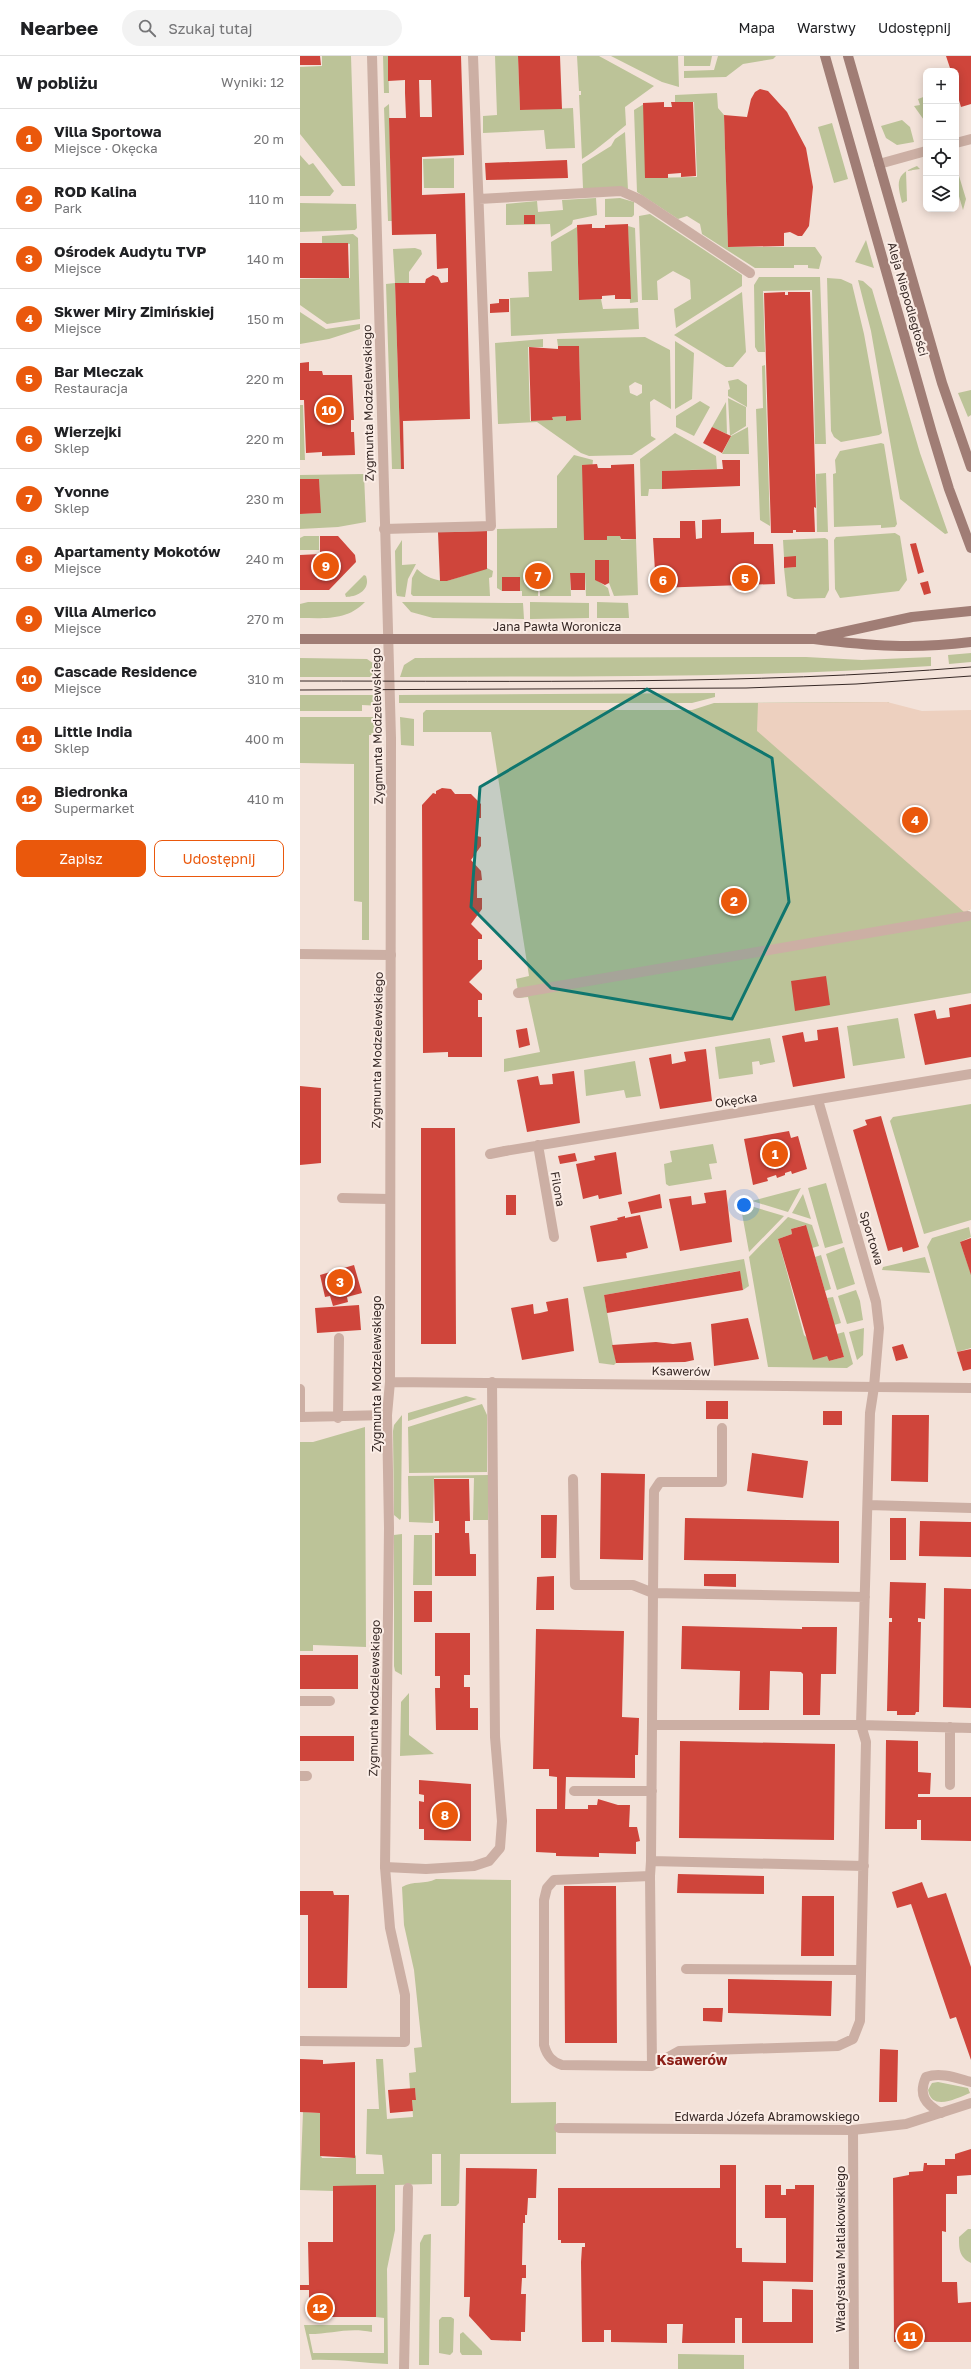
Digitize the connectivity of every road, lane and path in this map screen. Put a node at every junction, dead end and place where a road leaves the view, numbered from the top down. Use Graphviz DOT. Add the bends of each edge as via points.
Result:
graph roads {
  1 [pos="372,56"];
  2 [pos="473,56"];
  3 [pos="825,56"];
  4 [pos="848,56"];
  5 [pos="971,140"];
  6 [pos="959,142"];
  7 [pos="923,153"];
  8 [pos="879,164"];
  9 [pos="479,199"];
  10 [pos="750,273"];
  11 [pos="971,467"];
  12 [pos="384,529"];
  13 [pos="971,548"];
  14 [pos="971,611"];
  15 [pos="389,638"];
  16 [pos="300,639"];
  17 [pos="814,639"];
  18 [pos="971,642"];
  19 [pos="970,916"];
  20 [pos="300,954"];
  21 [pos="391,955"];
  22 [pos="518,993"];
  23 [pos="971,1074"];
  24 [pos="818,1100"];
  25 [pos="538,1145"];
  26 [pos="490,1154"];
  27 [pos="342,1198"];
  28 [pos="389,1199"];
  29 [pos="554,1236"];
  30 [pos="338,1338"];
  31 [pos="390,1382"];
  32 [pos="492,1382"];
  33 [pos="874,1386"];
  34 [pos="971,1388"];
  35 [pos="300,1389"];
  36 [pos="388,1415"];
  37 [pos="300,1418"];
  38 [pos="338,1418"];
  39 [pos="722,1428"];
  40 [pos="573,1479"];
  41 [pos="868,1506"];
  42 [pos="971,1508"];
  43 [pos="653,1593"];
  44 [pos="865,1597"];
  45 [pos="300,1701"];
  46 [pos="330,1701"];
  47 [pos="652,1725"];
  48 [pos="861,1725"];
  49 [pos="950,1727"];
  50 [pos="971,1728"];
  51 [pos="950,1785"];
  52 [pos="574,1791"];
  53 [pos="652,1791"];
  54 [pos="651,1861"];
  55 [pos="864,1866"];
  56 [pos="386,1867"];
  57 [pos="650,1876"];
  58 [pos="686,1969"];
  59 [pos="860,1970"];
  60 [pos="300,2041"];
  61 [pos="652,2066"];
  62 [pos="971,2082"];
  63 [pos="971,2103"];
  64 [pos="941,2113"];
  65 [pos="559,2128"];
  66 [pos="853,2130"];
  67 [pos="408,2188"];
  68 [pos="404,2369"];
  69 [pos="854,2369"];
  1 -- 12 [label="street, Zygmunta Modzelewskiego"];
  2 -- 9 [label="street"];
  3 -- 13 [label="main road, Aleja Niepodległości" via="932,433"];
  4 -- 8 [label="main road, Aleja Niepodległości"];
  5 -- 6 [label="street"];
  7 -- 8 [label="street"];
  8 -- 11 [label="main road, Aleja Niepodległości" via="942,383"];
  9 -- 10 [label="street" via="621,191 639,199"];
  9 -- 12 [label="street" via="491,526"];
  12 -- 15 [label="street, Zygmunta Modzelewskiego"];
  14 -- 17 [label="main road, Jana Pawła Woronicza" via="912,617"];
  15 -- 16 [label="main road, Jana Pawła Woronicza"];
  15 -- 17 [label="main road, Jana Pawła Woronicza"];
  15 -- 21 [label="street, Zygmunta Modzelewskiego"];
  17 -- 18 [label="main road, Jana Pawła Woronicza" via="890,647"];
  19 -- 22 [label="street"];
  20 -- 21 [label="street"];
  21 -- 28 [label="street, Zygmunta Modzelewskiego"];
  23 -- 24 [label="street, Okęcka"];
  24 -- 25 [label="street, Okęcka"];
  24 -- 33 [label="street, Sportowa" via="876,1302 879,1328"];
  25 -- 26 [label="street, Okęcka"];
  25 -- 29 [label="street, Filona"];
  27 -- 28 [label="street"];
  28 -- 31 [label="street, Zygmunta Modzelewskiego"];
  30 -- 38 [label="street"];
  31 -- 32 [label="street, Ksawerów"];
  31 -- 36 [label="street, Zygmunta Modzelewskiego"];
  32 -- 33 [label="street, Ksawerów"];
  32 -- 56 [label="street" via="495,1737 502,1821 500,1848 489,1861 474,1866 426,1869"];
  33 -- 34 [label="street, Ksawerów"];
  33 -- 41 [label="street, Sportowa" via="870,1413"];
  35 -- 37 [label="street"];
  36 -- 38 [label="street"];
  36 -- 56 [label="street, Zygmunta Modzelewskiego"];
  37 -- 38 [label="street"];
  39 -- 43 [label="street" via="722,1482 660,1482 654,1491"];
  40 -- 43 [label="street" via="575,1585 634,1585"];
  41 -- 42 [label="street"];
  41 -- 44 [label="street, Sportowa"];
  43 -- 44 [label="street"];
  43 -- 47 [label="street"];
  44 -- 48 [label="street, Sportowa"];
  45 -- 46 [label="street"];
  47 -- 48 [label="street"];
  47 -- 53 [label="street"];
  48 -- 49 [label="street"];
  48 -- 55 [label="street, Sportowa" via="866,1742"];
  49 -- 50 [label="street"];
  49 -- 51 [label="street"];
  52 -- 53 [label="street"];
  53 -- 54 [label="street"];
  54 -- 55 [label="street"];
  54 -- 57 [label="street"];
  55 -- 59 [label="street, Sportowa"];
  56 -- 60 [label="street, Zygmunta Modzelewskiego" via="390,1928 405,1995 405,2042"];
  57 -- 61 [label="street"];
  57 -- 61 [label="street" via="554,1880 547,1888 544,1900 544,2045 550,2058 562,2065"];
  58 -- 59 [label="street"];
  59 -- 61 [label="street, Sportowa" via="860,2021 853,2039 838,2046 679,2051"];
  62 -- 64 [label="street" via="944,2075 934,2074 926,2077 922,2086 922,2096 930,2108"];
  63 -- 64 [label="street, Edwarda Józefa Abramowskiego"];
  64 -- 66 [label="street, Edwarda Józefa Abramowskiego" via="906,2124"];
  65 -- 66 [label="street, Edwarda Józefa Abramowskiego"];
  66 -- 69 [label="street, Władysława Matlakowskiego"];
  67 -- 68 [label="street"];
}
